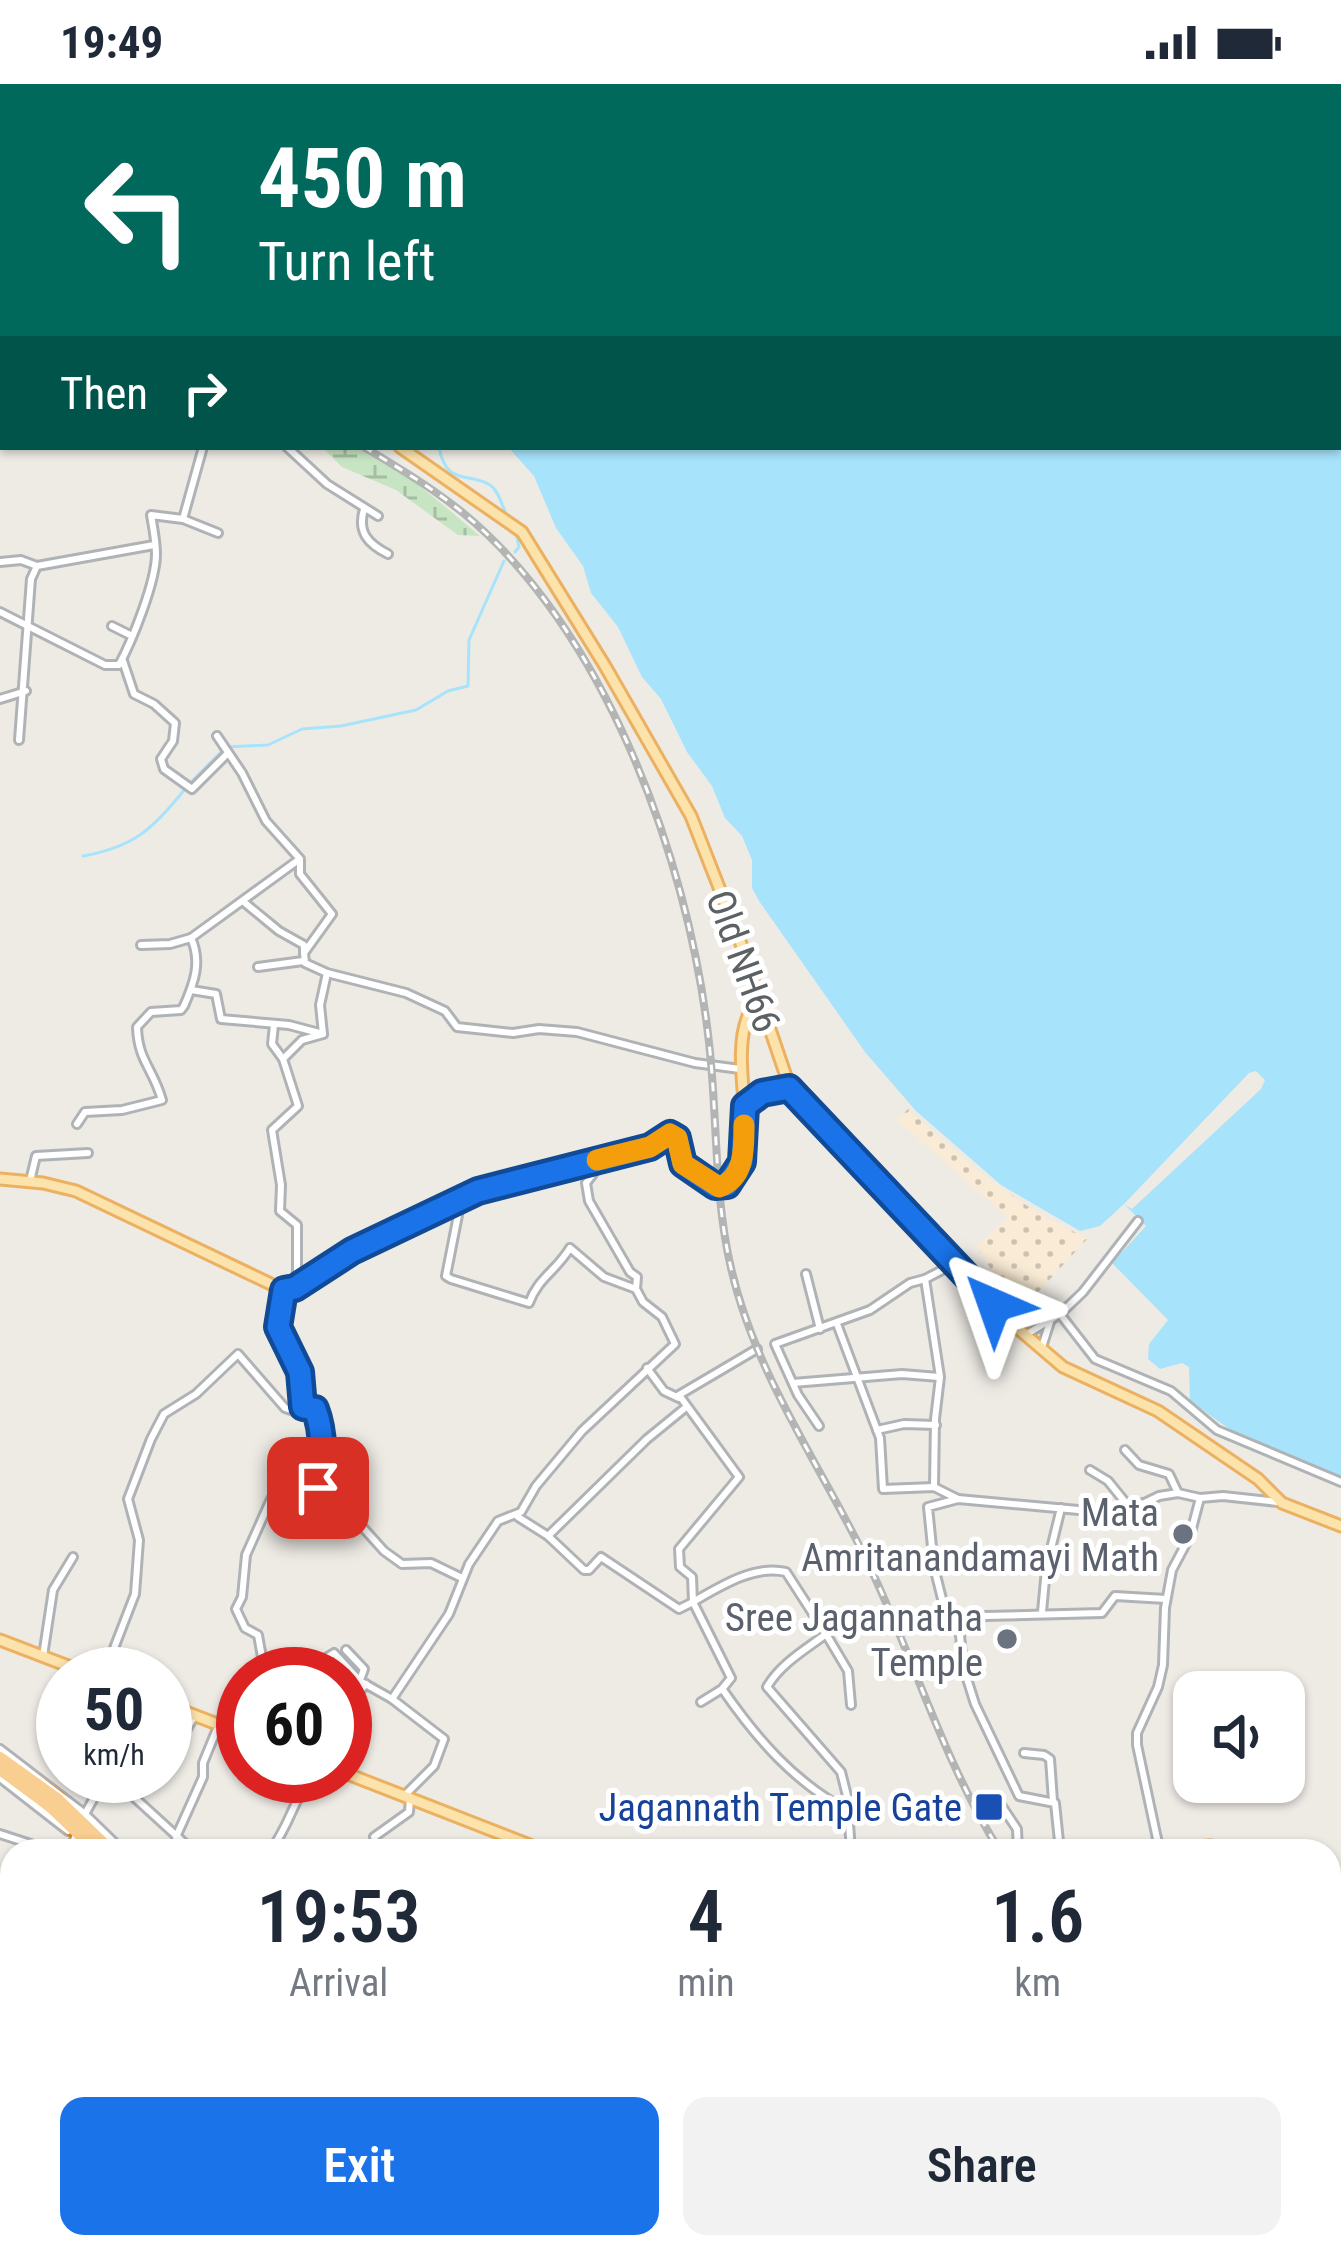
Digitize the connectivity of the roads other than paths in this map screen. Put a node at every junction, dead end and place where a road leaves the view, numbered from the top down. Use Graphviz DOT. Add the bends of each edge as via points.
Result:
graph roads {
  1 [pos="202,450"];
  2 [pos="290,450"];
  3 [pos="404,450"];
  4 [pos="364,509"];
  5 [pos="378,516"];
  6 [pos="183,519"];
  7 [pos="218,533"];
  8 [pos="154,545"];
  9 [pos="388,554"];
  10 [pos="0,562"];
  11 [pos="37,566"];
  12 [pos="0,611"];
  13 [pos="112,626"];
  14 [pos="29,629"];
  15 [pos="130,634"];
  16 [pos="123,661"];
  17 [pos="26,691"];
  18 [pos="0,698"];
  19 [pos="217,736"];
  20 [pos="19,740"];
  21 [pos="225,750"];
  22 [pos="300,859"];
  23 [pos="244,902"];
  24 [pos="191,938"];
  25 [pos="141,945"];
  26 [pos="304,957"];
  27 [pos="258,967"];
  28 [pos="327,973"];
  29 [pos="191,990"];
  30 [pos="764,1011"];
  31 [pos="274,1024"];
  32 [pos="323,1034"];
  33 [pos="283,1059"];
  34 [pos="740,1069"];
  35 [pos="789,1088"];
  36 [pos="745,1106"];
  37 [pos="77,1124"];
  38 [pos="88,1154"];
  39 [pos="588,1162"];
  40 [pos="0,1179"];
  41 [pos="30,1181"];
  42 [pos="461,1200"];
  43 [pos="1138,1221"];
  44 [pos="956,1263"];
  45 [pos="806,1274"];
  46 [pos="925,1279"];
  47 [pos="291,1288"];
  48 [pos="636,1288"];
  49 [pos="1060,1314"];
  50 [pos="1050,1321"];
  51 [pos="837,1324"];
  52 [pos="820,1330"];
  53 [pos="1027,1334"];
  54 [pos="1042,1347"];
  55 [pos="757,1349"];
  56 [pos="647,1368"];
  57 [pos="857,1376"];
  58 [pos="940,1377"];
  59 [pos="793,1383"];
  60 [pos="679,1398"];
  61 [pos="303,1407"];
  62 [pos="686,1408"];
  63 [pos="936,1425"];
  64 [pos="819,1426"];
  65 [pos="877,1430"];
  66 [pos="1125,1450"];
  67 [pos="1090,1470"];
  68 [pos="1341,1482"];
  69 [pos="934,1487"];
  70 [pos="1178,1493"];
  71 [pos="1200,1498"];
  72 [pos="958,1499"];
  73 [pos="1282,1503"];
  74 [pos="1144,1504"];
  75 [pos="1060,1508"];
  76 [pos="306,1511"];
  77 [pos="516,1516"];
  78 [pos="1341,1526"];
  79 [pos="548,1536"];
  80 [pos="73,1557"];
  81 [pos="462,1579"];
  82 [pos="1166,1599"];
  83 [pos="693,1602"];
  84 [pos="1042,1612"];
  85 [pos="959,1625"];
  86 [pos="826,1634"];
  87 [pos="0,1640"];
  88 [pos="44,1647"];
  89 [pos="114,1647"];
  90 [pos="259,1647"];
  91 [pos="36,1653"];
  92 [pos="372,1687"];
  93 [pos="722,1690"];
  94 [pos="392,1699"];
  95 [pos="701,1702"];
  96 [pos="851,1705"];
  97 [pos="192,1713"];
  98 [pos="196,1715"];
  99 [pos="192,1722"];
  100 [pos="216,1723"];
  101 [pos="216,1731"];
  102 [pos="0,1754"];
  103 [pos="1024,1754"];
  104 [pos="0,1768"];
  105 [pos="0,1778"];
  106 [pos="372,1783"];
  107 [pos="407,1797"];
  108 [pos="997,1799"];
  109 [pos="1053,1801"];
  110 [pos="93,1803"];
  111 [pos="140,1803"];
  112 [pos="294,1803"];
  113 [pos="848,1811"];
  114 [pos="86,1814"];
  115 [pos="75,1837"];
  116 [pos="176,1837"];
  117 [pos="78,1839"];
  118 [pos="82,1839"];
  119 [pos="99,1839"];
  120 [pos="111,1839"];
  121 [pos="178,1839"];
  122 [pos="280,1839"];
  123 [pos="375,1839"];
  124 [pos="514,1839"];
  125 [pos="849,1839"];
  126 [pos="1017,1839"];
  127 [pos="1056,1839"];
  128 [pos="1157,1839"];
  1 -- 6 [label="street"];
  2 -- 4 [label="street"];
  3 -- 30 [label="main road, Old NH66" via="502,515 529,543 676,786"];
  4 -- 5 [label="street"];
  4 -- 9 [label="street" via="368,542"];
  6 -- 7 [label="street"];
  6 -- 8 [label="street" via="153,513"];
  8 -- 11 [label="street"];
  8 -- 15 [label="street"];
  10 -- 11 [label="street"];
  11 -- 14 [label="street"];
  12 -- 14 [label="street"];
  13 -- 15 [label="street"];
  14 -- 16 [label="street" via="105,665"];
  14 -- 17 [label="street"];
  15 -- 16 [label="street"];
  16 -- 21 [label="street" via="134,694 175,723 164,769 192,789"];
  17 -- 18 [label="street"];
  17 -- 20 [label="street"];
  19 -- 21 [label="street"];
  21 -- 22 [label="street" via="266,821"];
  22 -- 23 [label="street"];
  22 -- 26 [label="street" via="300,874 332,914"];
  23 -- 24 [label="street"];
  23 -- 26 [label="street" via="304,945"];
  24 -- 25 [label="street"];
  24 -- 29 [label="street"];
  26 -- 27 [label="street"];
  26 -- 28 [label="street"];
  28 -- 32 [label="street"];
  28 -- 34 [label="street" via="406,993 445,1011 457,1028 577,1032"];
  29 -- 31 [label="street" via="216,994 220,1019"];
  29 -- 37 [label="street" via="181,1010 151,1012 137,1027 138,1054 162,1100 85,1112"];
  30 -- 34 [label="main road" via="745,1021"];
  30 -- 35 [label="main road, Old NH66"];
  31 -- 32 [label="street"];
  31 -- 33 [label="street" via="272,1044"];
  32 -- 33 [label="street" via="302,1040"];
  33 -- 47 [label="street" via="298,1106 272,1130 280,1211 296,1226"];
  34 -- 36 [label="main road"];
  35 -- 36 [label="street"];
  35 -- 44 [label="main road, Old NH66"];
  36 -- 39 [label="main road" via="742,1162 727,1185 715,1186 683,1164 670,1134"];
  38 -- 41 [label="street" via="36,1156"];
  39 -- 42 [label="main road"];
  39 -- 48 [label="street" via="589,1201 637,1277"];
  40 -- 41 [label="main road"];
  41 -- 47 [label="main road" via="76,1191"];
  42 -- 47 [label="main road"];
  42 -- 48 [label="street" via="446,1276 529,1304 570,1248 604,1277"];
  43 -- 49 [label="street"];
  44 -- 46 [label="street"];
  44 -- 53 [label="main road, Old NH66"];
  45 -- 52 [label="street"];
  46 -- 51 [label="street"];
  46 -- 58 [label="street"];
  47 -- 61 [label="street" via="278,1327 300,1372"];
  48 -- 56 [label="street" via="675,1344"];
  49 -- 50 [label="street"];
  49 -- 68 [label="street" via="1095,1359 1171,1391 1217,1430"];
  50 -- 53 [label="street"];
  50 -- 54 [label="street"];
  51 -- 52 [label="street"];
  51 -- 57 [label="street"];
  52 -- 59 [label="street" via="775,1344"];
  53 -- 54 [label="main road, Old NH66"];
  54 -- 73 [label="main road, Old NH66" via="1085,1380 1158,1411"];
  55 -- 60 [label="street"];
  56 -- 60 [label="street"];
  56 -- 77 [label="street" via="582,1431"];
  57 -- 58 [label="street"];
  57 -- 59 [label="street"];
  57 -- 65 [label="street"];
  58 -- 63 [label="street"];
  59 -- 64 [label="street"];
  60 -- 62 [label="street"];
  61 -- 76 [label="street" via="318,1414 322,1467"];
  61 -- 89 [label="street" via="285,1408 238,1354 164,1414 128,1499 139,1540 135,1594"];
  62 -- 79 [label="street"];
  62 -- 83 [label="street" via="740,1478 680,1549"];
  63 -- 65 [label="street"];
  63 -- 69 [label="street"];
  65 -- 69 [label="street" via="883,1489"];
  66 -- 70 [label="street" via="1139,1465 1169,1474"];
  67 -- 74 [label="street" via="1125,1502"];
  69 -- 72 [label="street"];
  70 -- 71 [label="street"];
  70 -- 74 [label="street"];
  71 -- 73 [label="street"];
  71 -- 82 [label="street"];
  72 -- 75 [label="street"];
  72 -- 85 [label="street" via="928,1507 939,1596 948,1623"];
  73 -- 78 [label="main road, Old NH66"];
  74 -- 75 [label="street" via="1122,1514"];
  75 -- 84 [label="street"];
  76 -- 81 [label="street" via="357,1521 402,1564 431,1564"];
  76 -- 90 [label="street" via="271,1499 246,1555 236,1609"];
  77 -- 79 [label="street"];
  77 -- 81 [label="street" via="502,1517"];
  79 -- 83 [label="street" via="584,1570 601,1557 679,1609"];
  80 -- 88 [label="street" via="53,1590"];
  81 -- 94 [label="street" via="449,1614"];
  82 -- 84 [label="street" via="1115,1596 1102,1613"];
  82 -- 128 [label="street" via="1163,1665 1137,1733"];
  83 -- 86 [label="street" via="781,1569"];
  83 -- 93 [label="street" via="731,1678"];
  84 -- 85 [label="street"];
  85 -- 109 [label="street" via="975,1704 1018,1796"];
  86 -- 96 [label="street" via="848,1671"];
  86 -- 113 [label="street" via="767,1687 841,1772"];
  87 -- 91 [label="main road"];
  92 -- 94 [label="street"];
  93 -- 95 [label="street"];
  93 -- 113 [label="street" via="788,1770"];
  94 -- 107 [label="street" via="444,1738 434,1766"];
  97 -- 98 [label="main road"];
  98 -- 99 [label="street"];
  98 -- 100 [label="main road"];
  101 -- 116 [label="street"];
  102 -- 114 [label="street"];
  102 -- 119 [label="highway"];
  103 -- 109 [label="street" via="1050,1760"];
  104 -- 118 [label="highway"];
  105 -- 115 [label="street"];
  106 -- 107 [label="main road"];
  107 -- 123 [label="street" via="409,1812"];
  107 -- 124 [label="main road"];
  108 -- 126 [label="street"];
  109 -- 127 [label="street"];
  110 -- 114 [label="street"];
  111 -- 116 [label="street"];
  112 -- 122 [label="street"];
  113 -- 125 [label="street"];
  114 -- 120 [label="street"];
  115 -- 117 [label="street"];
  116 -- 121 [label="street"];
}
